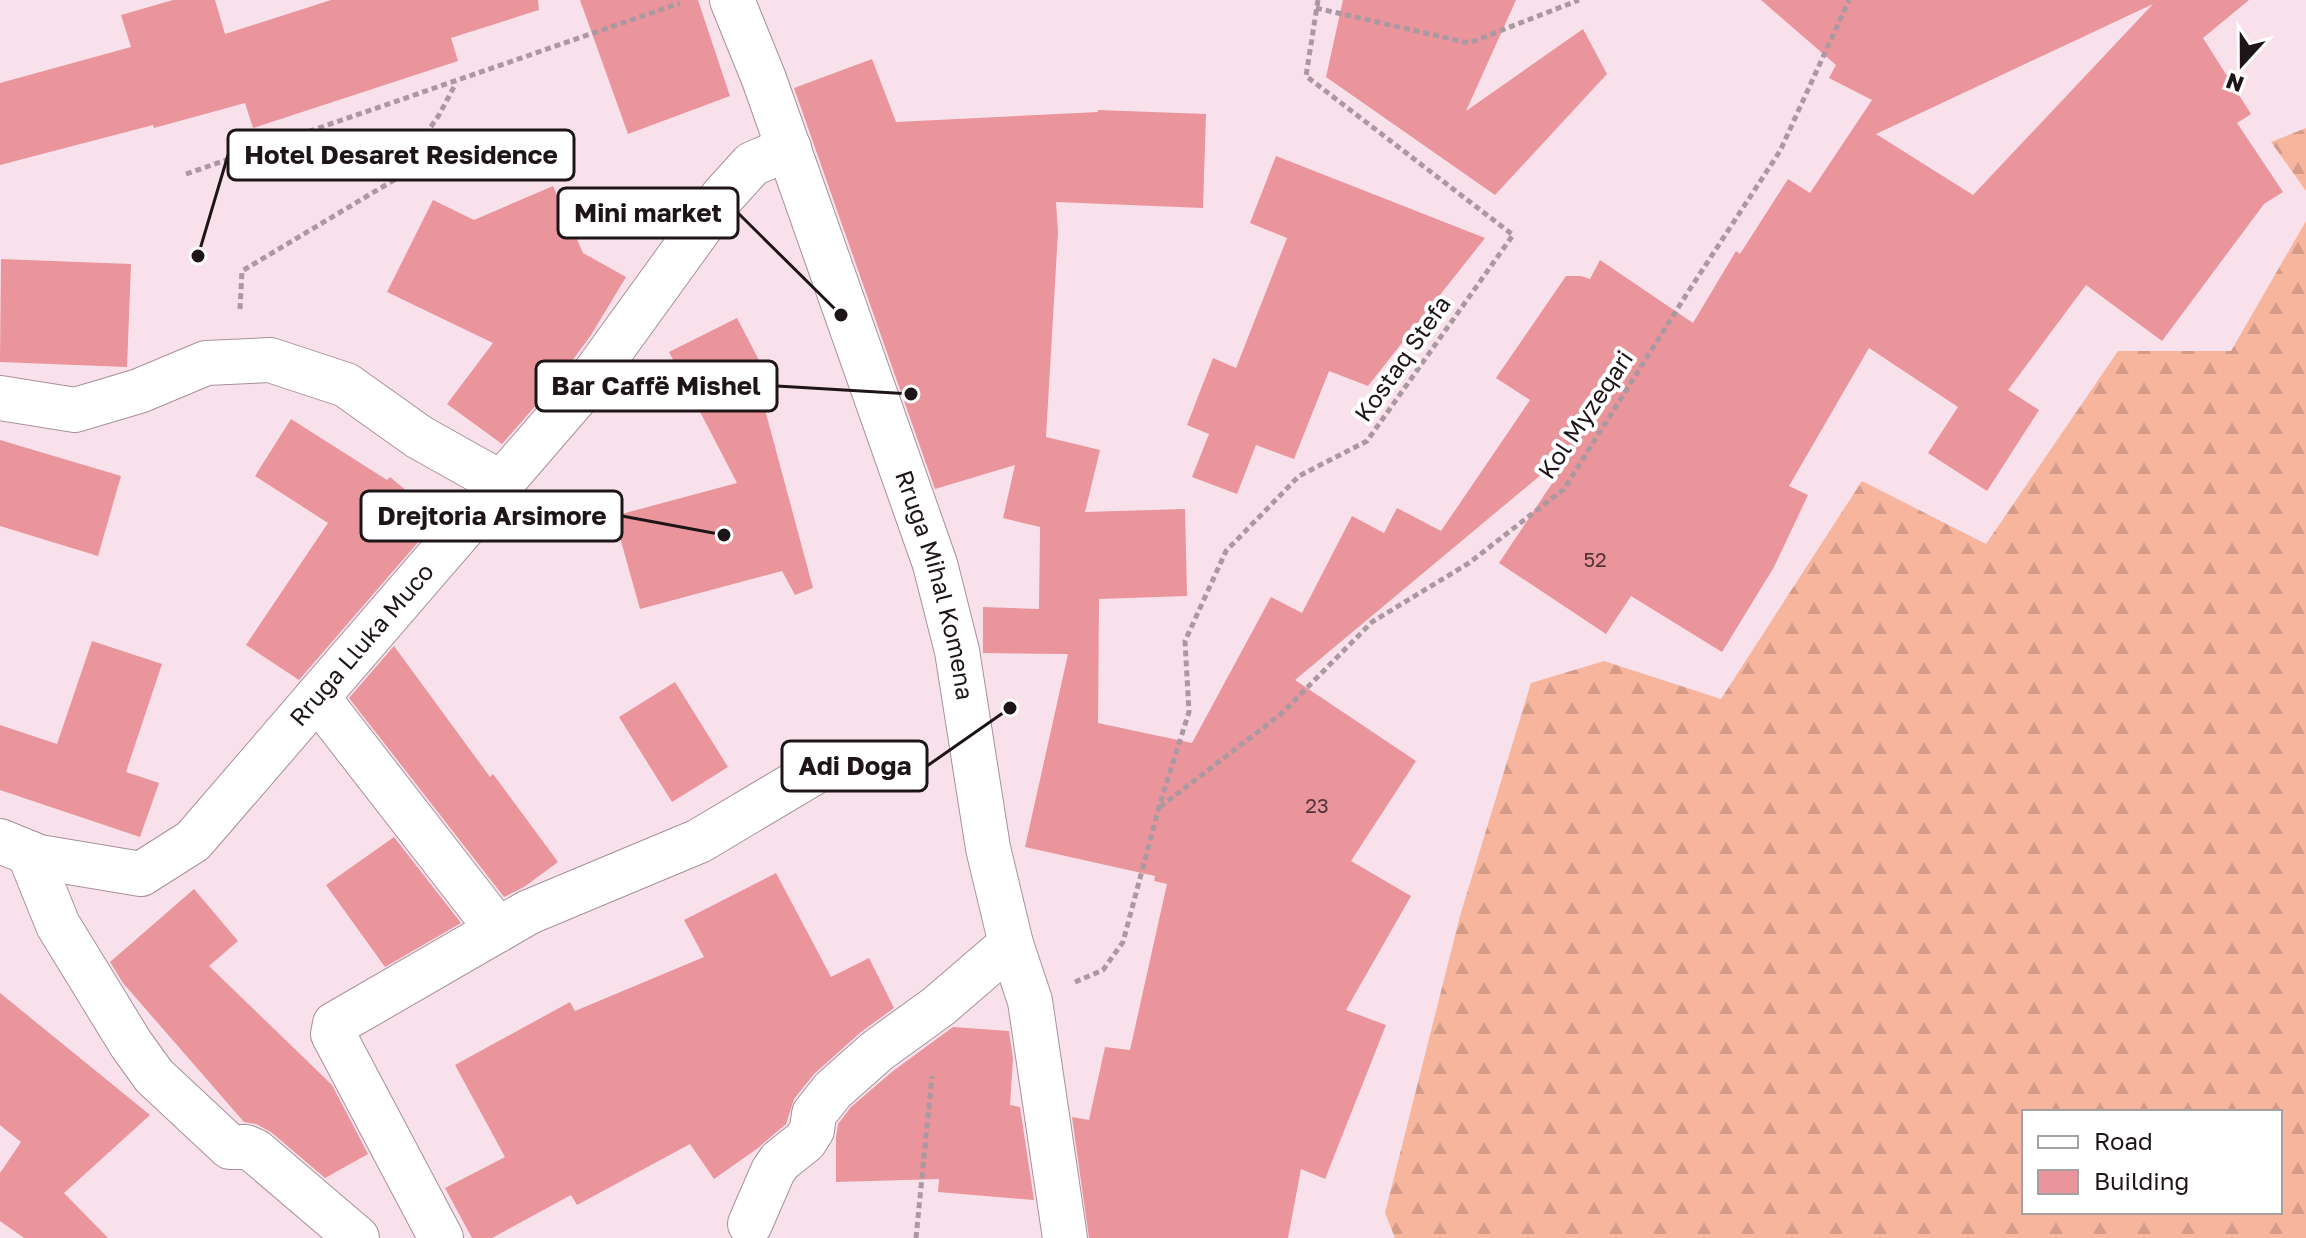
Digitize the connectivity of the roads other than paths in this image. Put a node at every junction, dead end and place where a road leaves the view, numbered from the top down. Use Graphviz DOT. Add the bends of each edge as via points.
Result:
graph roads {
  1 [pos="732,0"];
  2 [pos="789,148"];
  3 [pos="0,398"];
  4 [pos="501,483"];
  5 [pos="317,697"];
  6 [pos="830,763"];
  7 [pos="14,847"];
  8 [pos="498,930"];
  9 [pos="1011,944"];
  10 [pos="325,1224"];
  11 [pos="750,1224"];
  12 [pos="425,1233"];
  13 [pos="357,1238"];
  14 [pos="1065,1238"];
  1 -- 2 [label="street, Rruga Mihal Komena"];
  2 -- 4 [label="street, Rruga Lluka Muco" via="752,164 723,196 587,384"];
  2 -- 9 [label="street, Rruga Mihal Komena" via="935,564 957,651 988,848"];
  3 -- 4 [label="street" via="75,410 206,363 270,360 346,385 419,437"];
  4 -- 5 [label="street, Rruga Lluka Muco"];
  5 -- 7 [label="street, Rruga Lluka Muco" via="193,841 141,874 55,860"];
  5 -- 8 [label="street"];
  6 -- 8 [label="street" via="699,841"];
  7 -- 10 [label="street" via="154,1076 230,1147 255,1151"];
  8 -- 12 [label="street" via="333,1028"];
  9 -- 11 [label="street" via="833,1090 814,1114 805,1141 773,1171"];
  9 -- 14 [label="street, Rruga Mihal Komena" via="1030,1001"];
  10 -- 13 [label="street"];
}
